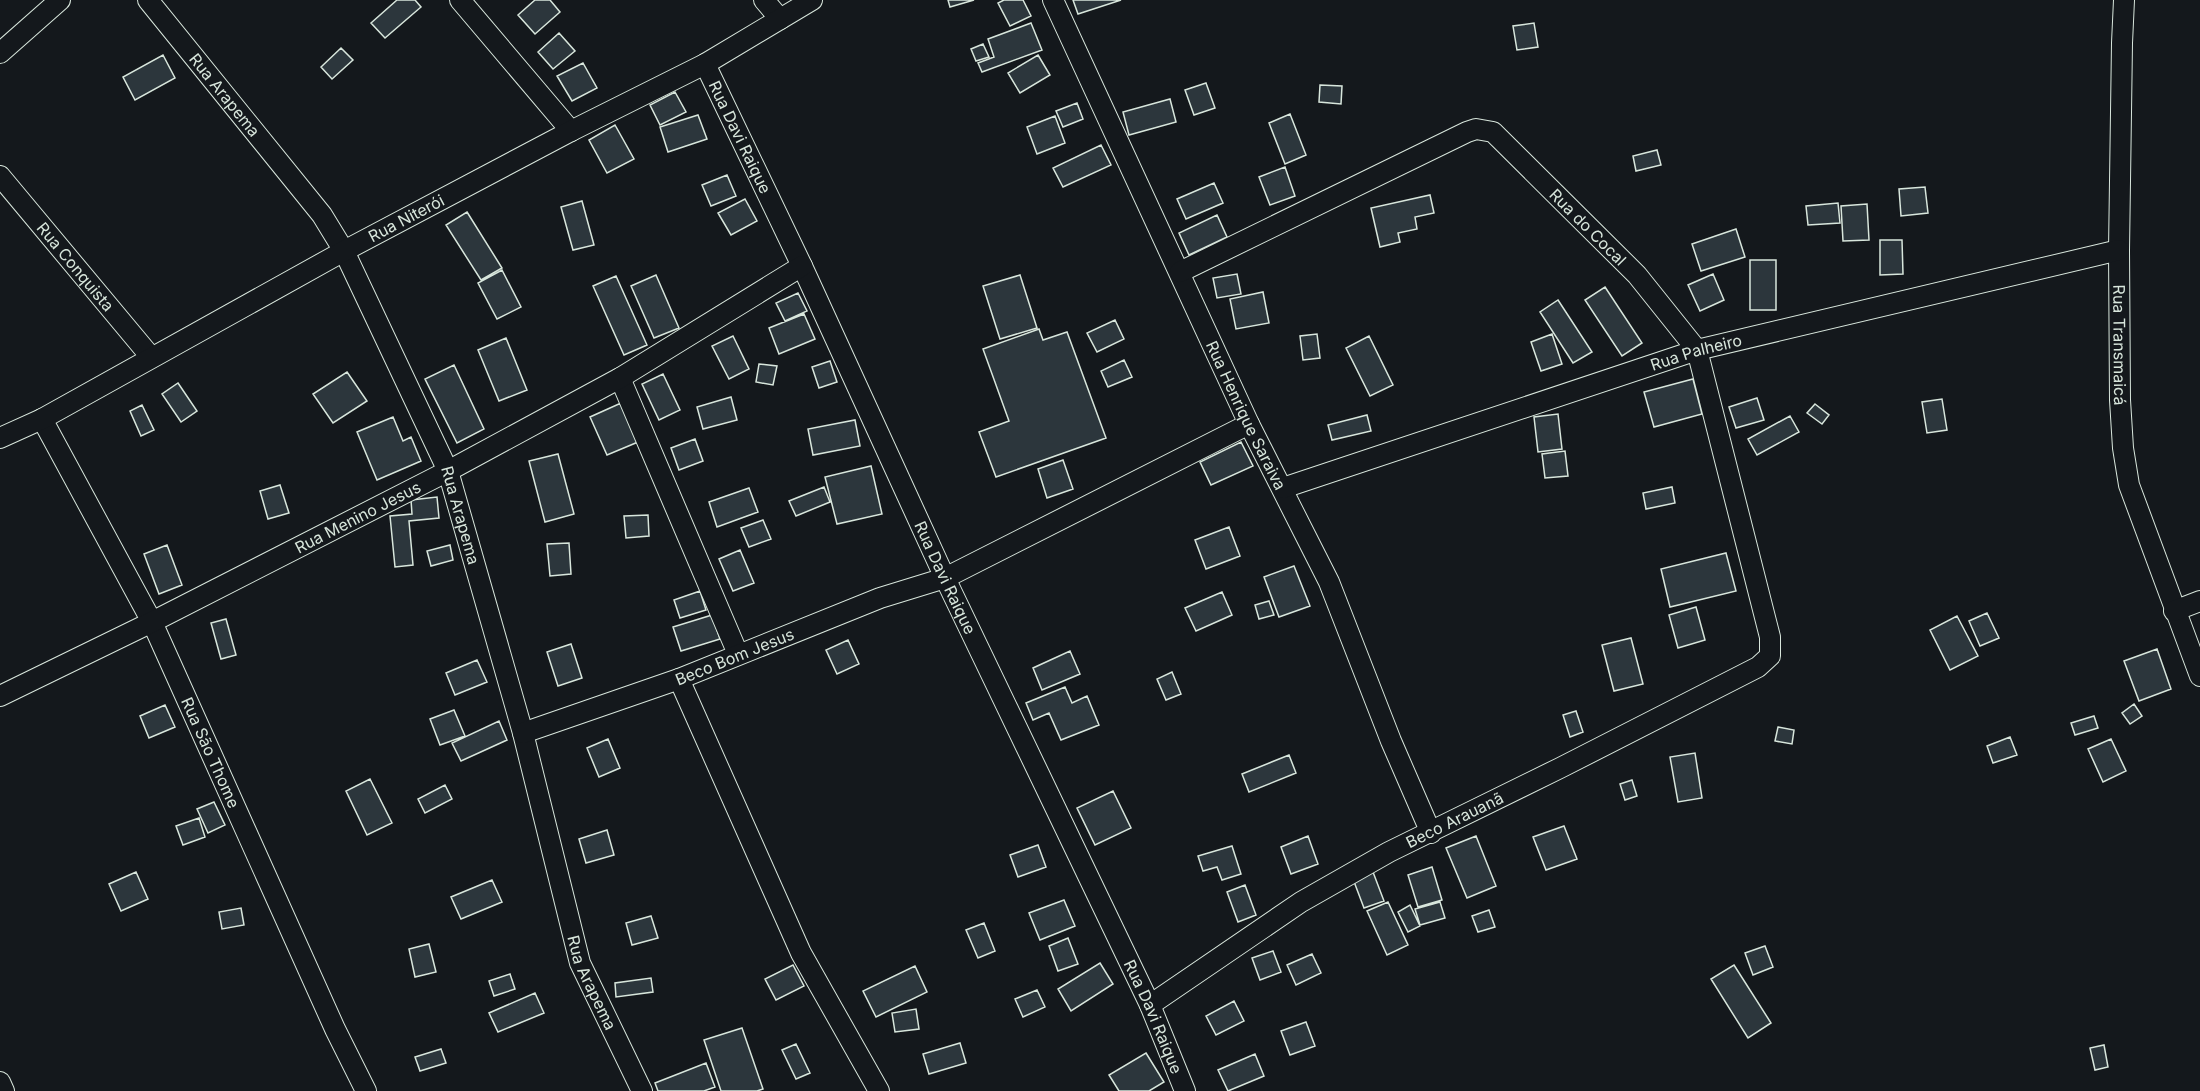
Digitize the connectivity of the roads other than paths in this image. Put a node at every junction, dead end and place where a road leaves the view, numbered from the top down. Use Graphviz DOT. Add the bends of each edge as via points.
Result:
graph roads {
  1 [pos="60,0"];
  2 [pos="148,0"];
  3 [pos="460,0"];
  4 [pos="764,0"];
  5 [pos="812,0"];
  6 [pos="1053,0"];
  7 [pos="2124,0"];
  8 [pos="780,19"];
  9 [pos="0,53"];
  10 [pos="705,64"];
  11 [pos="571,130"];
  12 [pos="0,176"];
  13 [pos="2119,250"];
  14 [pos="344,251"];
  15 [pos="802,266"];
  16 [pos="1180,272"];
  17 [pos="1697,350"];
  18 [pos="151,357"];
  19 [pos="620,378"];
  20 [pos="42,419"];
  21 [pos="1249,424"];
  22 [pos="0,438"];
  23 [pos="448,471"];
  24 [pos="1283,488"];
  25 [pos="945,578"];
  26 [pos="2200,601"];
  27 [pos="2174,610"];
  28 [pos="152,622"];
  29 [pos="738,654"];
  30 [pos="1770,656"];
  31 [pos="2200,676"];
  32 [pos="680,679"];
  33 [pos="0,696"];
  34 [pos="523,733"];
  35 [pos="1431,833"];
  36 [pos="1149,1005"];
  37 [pos="0,1082"];
  38 [pos="4,1091"];
  39 [pos="366,1091"];
  40 [pos="642,1091"];
  41 [pos="879,1091"];
  42 [pos="1185,1091"];
  1 -- 9 [label="street"];
  2 -- 14 [label="street, Rua Arapema" via="322,214"];
  3 -- 11 [label="street"];
  4 -- 8 [label="street"];
  5 -- 8 [label="street, Rua Niterói"];
  6 -- 16 [label="street, Rua Henrique Saraiva"];
  7 -- 13 [label="street, Rua Transmaicá"];
  8 -- 10 [label="street, Rua Niterói"];
  10 -- 11 [label="street, Rua Niterói"];
  10 -- 15 [label="street, Rua Davi Raique"];
  11 -- 14 [label="street, Rua Niterói"];
  12 -- 18 [label="street, Rua Conquista"];
  13 -- 17 [label="street, Rua Palheiro"];
  13 -- 27 [label="street, Rua Transmaicá" via="2123,448 2129,485"];
  14 -- 18 [label="street, Rua Niterói"];
  14 -- 23 [label="street, Rua Arapema"];
  15 -- 19 [label="street, Rua Menino Jesus"];
  15 -- 25 [label="street, Rua Davi Raique"];
  16 -- 17 [label="street, Rua do Cocal" via="1467,132 1486,130 1493,132 1636,275"];
  16 -- 21 [label="street, Rua Henrique Saraiva"];
  17 -- 24 [label="street, Rua Palheiro"];
  17 -- 30 [label="street, Rua do Cocal" via="1770,636"];
  18 -- 20 [label="street, Rua Niterói"];
  19 -- 23 [label="street, Rua Menino Jesus"];
  19 -- 29 [label="street"];
  20 -- 22 [label="street, Rua Niterói"];
  20 -- 28 [label="street, Rua São Thome"];
  21 -- 24 [label="street, Rua Henrique Saraiva"];
  21 -- 25 [label="street, Beco Bom Jesus"];
  23 -- 28 [label="street, Rua Menino Jesus"];
  23 -- 34 [label="street, Rua Arapema"];
  24 -- 35 [label="street, Rua Henrique Saraiva" via="1329,582"];
  25 -- 29 [label="street, Beco Bom Jesus" via="880,598"];
  25 -- 36 [label="street, Rua Davi Raique"];
  26 -- 27 [label="street"];
  27 -- 31 [label="street, Rua Transmaicá"];
  28 -- 33 [label="street, Rua Menino Jesus"];
  28 -- 39 [label="street, Rua São Thome"];
  29 -- 32 [label="street, Beco Bom Jesus"];
  30 -- 35 [label="street, Beco Arauanã" via="1758,667"];
  32 -- 34 [label="street, Beco Bom Jesus"];
  32 -- 41 [label="street" via="801,952"];
  34 -- 40 [label="street, Rua Arapema" via="580,963"];
  35 -- 36 [label="street, Beco Arauanã" via="1301,902"];
  36 -- 42 [label="street, Rua Davi Raique"];
  37 -- 38 [label="street"];
}
